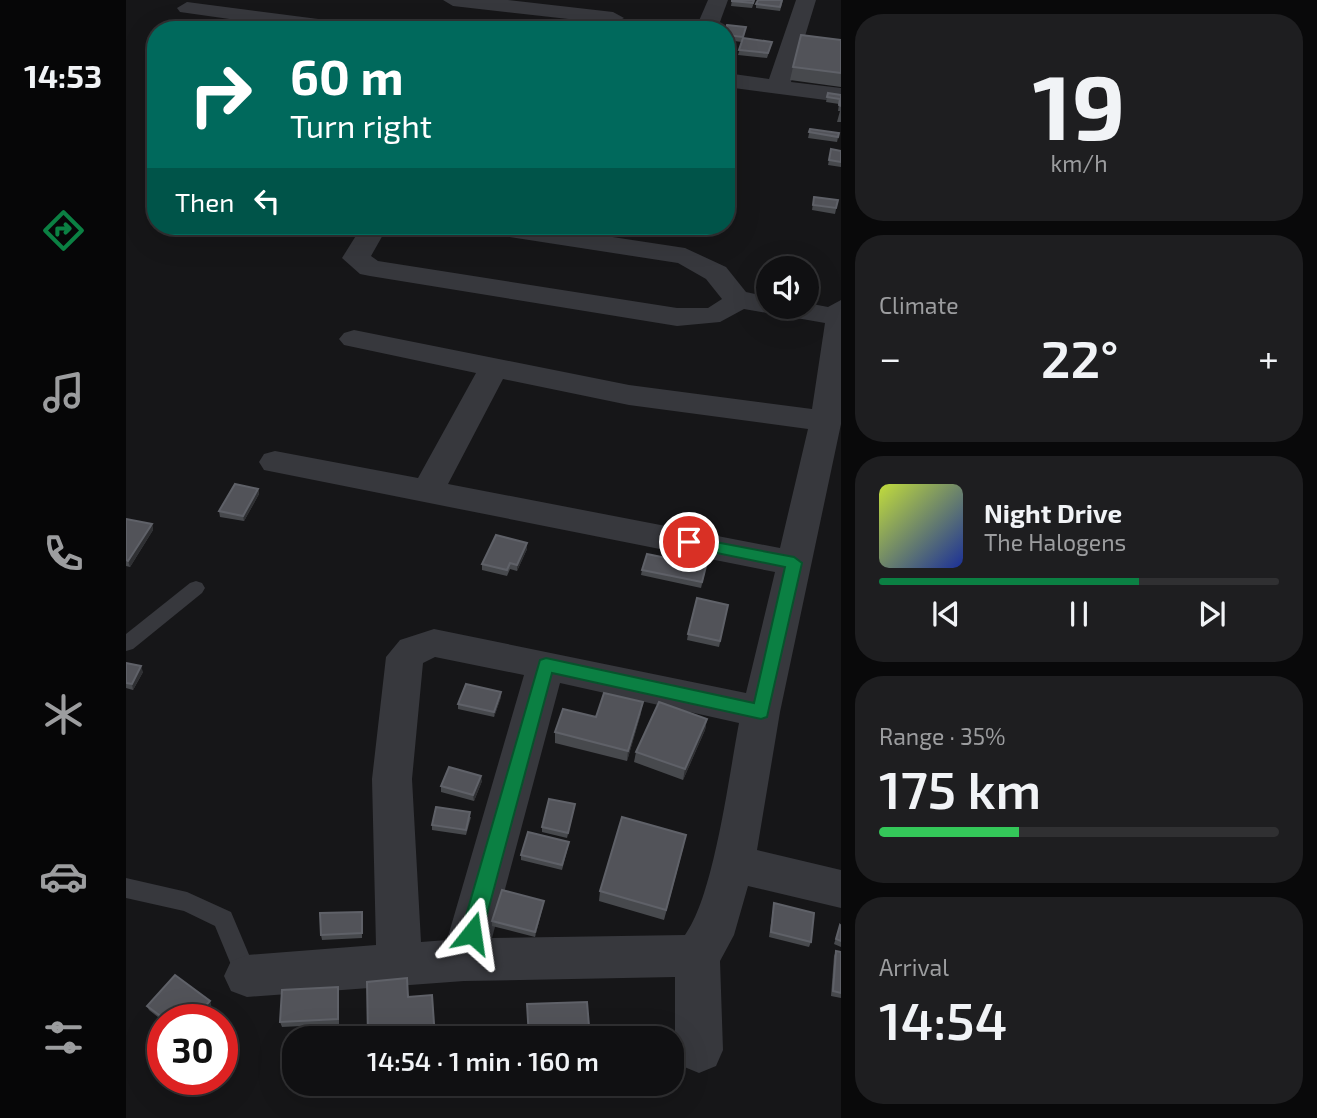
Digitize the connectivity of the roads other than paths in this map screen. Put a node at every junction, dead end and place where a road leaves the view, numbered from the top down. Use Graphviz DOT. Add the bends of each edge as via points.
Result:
graph roads {
  1 [pos="453,0"];
  2 [pos="625,0"];
  3 [pos="718,0"];
  4 [pos="806,0"];
  5 [pos="338,6"];
  6 [pos="187,8"];
  7 [pos="290,21"];
  8 [pos="325,21"];
  9 [pos="591,21"];
  10 [pos="613,21"];
  11 [pos="710,21"];
  12 [pos="735,81"];
  13 [pos="778,87"];
  14 [pos="841,95"];
  15 [pos="370,235"];
  16 [pos="549,235"];
  17 [pos="737,299"];
  18 [pos="756,303"];
  19 [pos="819,311"];
  20 [pos="840,313"];
  21 [pos="354,339"];
  22 [pos="495,366"];
  23 [pos="827,421"];
  24 [pos="275,462"];
  25 [pos="427,492"];
  26 [pos="794,563"];
  27 [pos="196,588"];
  28 [pos="126,644"];
  29 [pos="546,665"];
  30 [pos="761,712"];
  31 [pos="733,864"];
  32 [pos="126,888"];
  33 [pos="841,889"];
  34 [pos="698,956"];
  35 [pos="464,960"];
  36 [pos="399,965"];
  37 [pos="247,976"];
  38 [pos="699,1050"];
  1 -- 9 [label="street"];
  2 -- 10 [label="street"];
  3 -- 11 [label="street"];
  4 -- 13 [label="street"];
  5 -- 8 [label="street"];
  6 -- 7 [label="street"];
  12 -- 13 [label="street"];
  13 -- 14 [label="street"];
  15 -- 17 [label="street" via="356,258 370,268 677,317 716,315"];
  16 -- 17 [label="street" via="685,256 716,273"];
  17 -- 18 [label="street"];
  19 -- 20 [label="street"];
  20 -- 23 [label="street"];
  21 -- 22 [label="street"];
  22 -- 23 [label="street" via="629,395"];
  22 -- 25 [label="street"];
  23 -- 26 [label="street"];
  24 -- 25 [label="street"];
  25 -- 26 [label="street"];
  26 -- 30 [label="street"];
  27 -- 28 [label="lane"];
  29 -- 30 [label="street"];
  29 -- 35 [label="street"];
  29 -- 36 [label="street" via="434,643 405,657 392,779"];
  30 -- 31 [label="street"];
  31 -- 33 [label="street"];
  31 -- 34 [label="street" via="712,935"];
  32 -- 37 [label="lane" via="187,902 223,919"];
  34 -- 35 [label="street"];
  34 -- 38 [label="street"];
  35 -- 36 [label="street"];
  36 -- 37 [label="street"];
}
